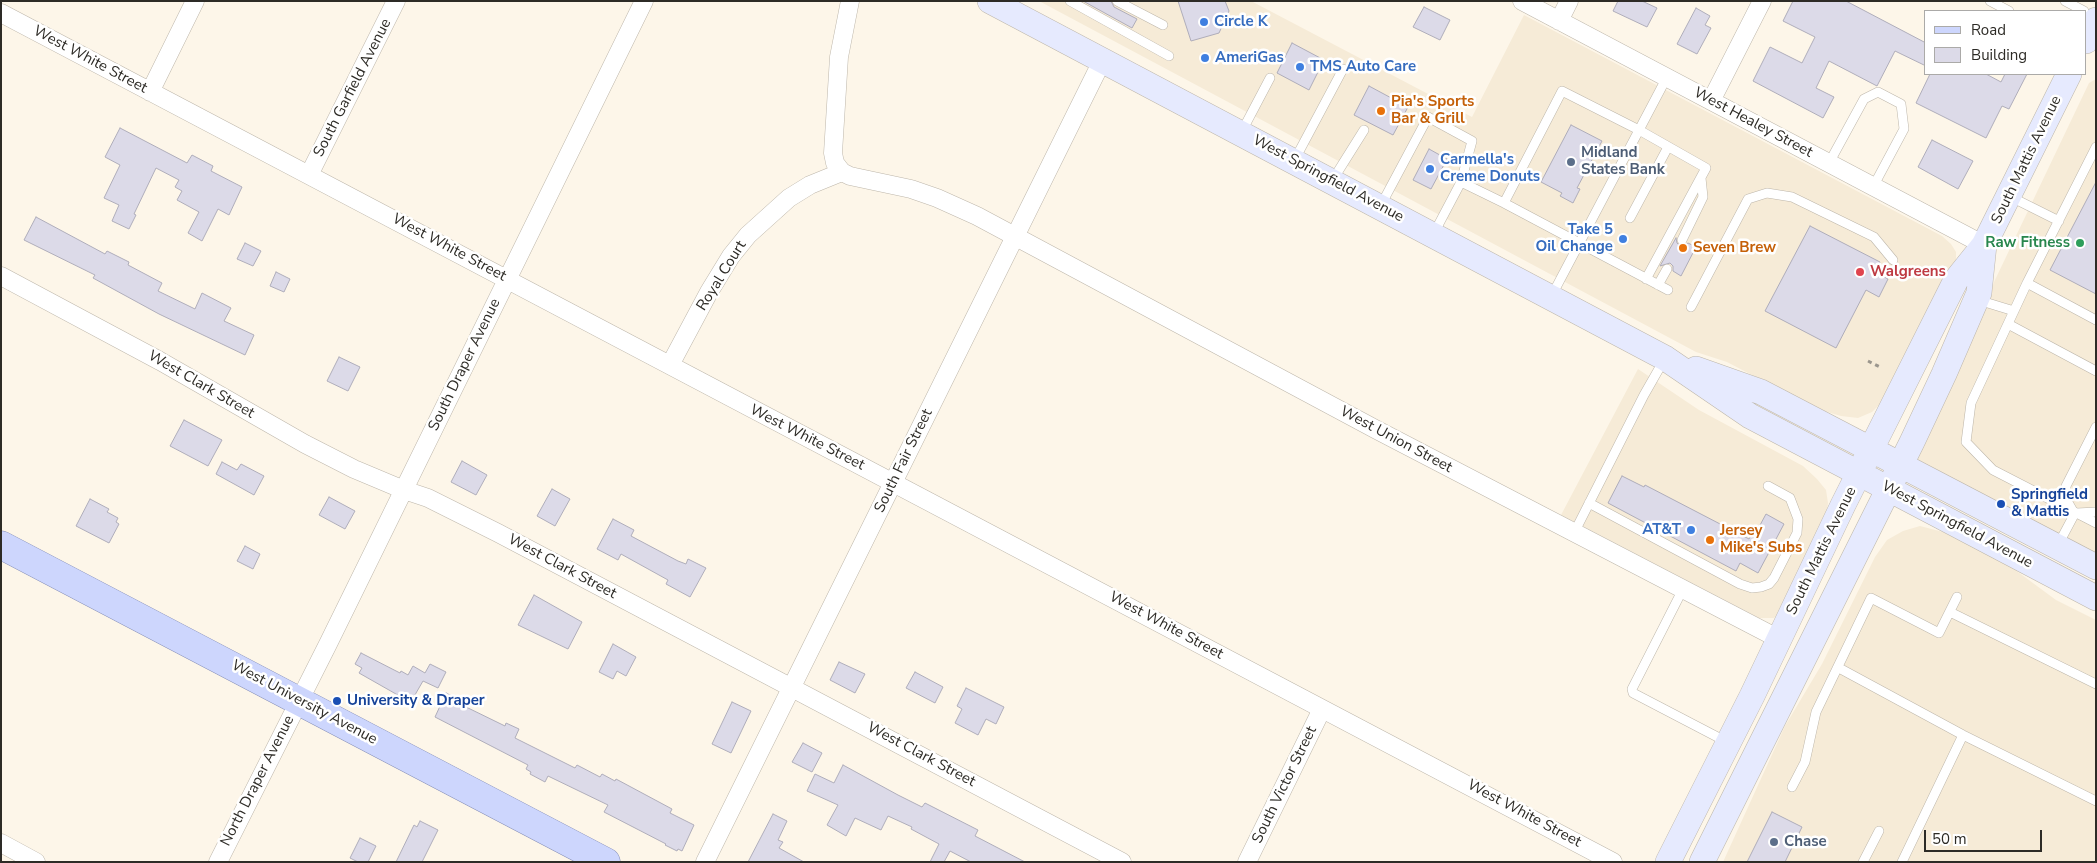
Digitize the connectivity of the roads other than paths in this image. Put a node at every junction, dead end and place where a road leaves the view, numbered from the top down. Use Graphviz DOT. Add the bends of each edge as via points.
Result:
graph roads {
  1 [pos="195,1"];
  2 [pos="396,1"];
  3 [pos="644,1"];
  4 [pos="850,1"];
  5 [pos="990,1"];
  6 [pos="1070,1"];
  7 [pos="1117,1"];
  8 [pos="1522,1"];
  9 [pos="1569,1"];
  10 [pos="1762,1"];
  11 [pos="1990,1"];
  12 [pos="2065,1"];
  13 [pos="2007,10"];
  14 [pos="2081,10"];
  15 [pos="1,13"];
  16 [pos="2096,19"];
  17 [pos="1559,21"];
  18 [pos="1163,25"];
  19 [pos="2087,40"];
  20 [pos="1169,56"];
  21 [pos="1102,61"];
  22 [pos="1343,69"];
  23 [pos="2069,75"];
  24 [pos="1270,78"];
  25 [pos="1667,78"];
  26 [pos="150,92"];
  27 [pos="1711,100"];
  28 [pos="1364,130"];
  29 [pos="1639,130"];
  30 [pos="1240,133"];
  31 [pos="1668,146"];
  32 [pos="2096,147"];
  33 [pos="1294,162"];
  34 [pos="1829,163"];
  35 [pos="842,172"];
  36 [pos="309,175"];
  37 [pos="1701,177"];
  38 [pos="1332,181"];
  39 [pos="1461,182"];
  40 [pos="1873,186"];
  41 [pos="2009,196"];
  42 [pos="1504,203"];
  43 [pos="1380,207"];
  44 [pos="1630,218"];
  45 [pos="2059,221"];
  46 [pos="1433,235"];
  47 [pos="1015,237"];
  48 [pos="1682,240"];
  49 [pos="1580,243"];
  50 [pos="1984,246"];
  51 [pos="1893,260"];
  52 [pos="1667,268"];
  53 [pos="1,276"];
  54 [pos="508,279"];
  55 [pos="1646,279"];
  56 [pos="2027,283"];
  57 [pos="1658,285"];
  58 [pos="1668,290"];
  59 [pos="1551,297"];
  60 [pos="1976,299"];
  61 [pos="1691,307"];
  62 [pos="2014,311"];
  63 [pos="2095,319"];
  64 [pos="2008,324"];
  65 [pos="1665,358"];
  66 [pos="670,366"];
  67 [pos="2096,372"];
  68 [pos="2096,427"];
  69 [pos="1872,449"];
  70 [pos="1901,464"];
  71 [pos="1859,474"];
  72 [pos="894,482"];
  73 [pos="1768,486"];
  74 [pos="1888,489"];
  75 [pos="404,490"];
  76 [pos="1589,503"];
  77 [pos="2096,512"];
  78 [pos="2074,513"];
  79 [pos="2096,524"];
  80 [pos="1574,533"];
  81 [pos="2057,547"];
  82 [pos="3,550"];
  83 [pos="2096,567"];
  84 [pos="1683,589"];
  85 [pos="1957,597"];
  86 [pos="2096,598"];
  87 [pos="1950,612"];
  88 [pos="1779,639"];
  89 [pos="1839,668"];
  90 [pos="2096,684"];
  91 [pos="792,688"];
  92 [pos="298,701"];
  93 [pos="1322,709"];
  94 [pos="1963,735"];
  95 [pos="1729,743"];
  96 [pos="1792,787"];
  97 [pos="2096,801"];
  98 [pos="1879,831"];
  99 [pos="1,843"];
  100 [pos="36,862"];
  101 [pos="218,862"];
  102 [pos="606,862"];
  103 [pos="705,862"];
  104 [pos="1122,862"];
  105 [pos="1247,862"];
  106 [pos="1614,862"];
  107 [pos="1668,862"];
  108 [pos="1702,862"];
  109 [pos="1863,862"];
  110 [pos="1902,862"];
  1 -- 26 [label="street"];
  2 -- 36 [label="street, South Garfield Avenue"];
  3 -- 54 [label="street, South Draper Avenue"];
  4 -- 35 [label="street" via="839,57 832,153"];
  5 -- 21 [label="main road, West Springfield Avenue"];
  6 -- 20 [label="lane"];
  7 -- 18 [label="lane"];
  8 -- 17 [label="street, West Healey Street"];
  9 -- 17 [label="street"];
  10 -- 27 [label="street"];
  11 -- 13 [label="lane"];
  12 -- 14 [label="lane"];
  15 -- 26 [label="street, West White Street"];
  16 -- 19 [label="main road"];
  17 -- 25 [label="street, West Healey Street"];
  21 -- 30 [label="main road, West Springfield Avenue"];
  21 -- 47 [label="street, South Fair Street"];
  22 -- 33 [label="lane"];
  23 -- 41 [label="main road, South Mattis Avenue"];
  24 -- 30 [label="lane"];
  25 -- 27 [label="street, West Healey Street"];
  25 -- 29 [label="lane"];
  26 -- 36 [label="street, West White Street"];
  27 -- 34 [label="street, West Healey Street"];
  28 -- 38 [label="lane"];
  29 -- 31 [label="lane"];
  29 -- 42 [label="lane" via="1562,91"];
  29 -- 49 [label="lane"];
  30 -- 33 [label="main road, West Springfield Avenue"];
  31 -- 37 [label="lane" via="1706,168"];
  31 -- 44 [label="lane"];
  32 -- 45 [label="lane"];
  33 -- 38 [label="main road, West Springfield Avenue"];
  34 -- 40 [label="street, West Healey Street"];
  34 -- 40 [label="lane" via="1864,99 1878,92 1901,104 1904,128"];
  35 -- 47 [label="street" via="937,198"];
  35 -- 66 [label="street, Royal Court" via="789,198 748,235 731,256"];
  36 -- 54 [label="street, West White Street"];
  37 -- 48 [label="lane" via="1703,197"];
  37 -- 55 [label="lane"];
  38 -- 43 [label="main road, West Springfield Avenue"];
  39 -- 42 [label="lane"];
  39 -- 43 [label="lane" via="1472,142 1428,117"];
  39 -- 46 [label="lane"];
  40 -- 50 [label="street, West Healey Street"];
  41 -- 45 [label="lane"];
  41 -- 50 [label="main road, South Mattis Avenue"];
  42 -- 49 [label="lane"];
  43 -- 46 [label="main road, West Springfield Avenue"];
  45 -- 56 [label="lane"];
  46 -- 59 [label="main road, West Springfield Avenue"];
  47 -- 72 [label="street, South Fair Street"];
  47 -- 80 [label="street, West Union Street"];
  49 -- 55 [label="lane"];
  49 -- 59 [label="lane"];
  50 -- 60 [label="main road, South Mattis Avenue"];
  50 -- 69 [label="main road, South Mattis Avenue" via="1956,280"];
  51 -- 61 [label="lane" via="1874,237 1792,197 1767,193 1748,199 1744,205"];
  52 -- 57 [label="lane"];
  53 -- 75 [label="street, West Clark Street" via="160,361 305,444"];
  54 -- 66 [label="street, West White Street"];
  54 -- 75 [label="street, South Draper Avenue"];
  55 -- 57 [label="lane"];
  56 -- 62 [label="lane"];
  56 -- 63 [label="lane"];
  57 -- 58 [label="lane"];
  59 -- 65 [label="main road, West Springfield Avenue"];
  60 -- 62 [label="lane"];
  60 -- 70 [label="main road, South Mattis Avenue"];
  62 -- 64 [label="lane"];
  64 -- 67 [label="lane"];
  64 -- 78 [label="lane" via="1971,403 1966,442 1993,470"];
  65 -- 69 [label="main road, West Springfield Avenue" via="1761,392"];
  65 -- 71 [label="main road, West Springfield Avenue" via="1750,416"];
  65 -- 76 [label="lane"];
  66 -- 72 [label="street, West White Street"];
  68 -- 78 [label="lane" via="2066,486 2066,499"];
  69 -- 70 [label="main road, West Springfield Avenue"];
  69 -- 71 [label="main road, South Mattis Avenue"];
  70 -- 74 [label="main road, South Mattis Avenue"];
  70 -- 81 [label="main road, West Springfield Avenue"];
  71 -- 74 [label="main road, West Springfield Avenue"];
  71 -- 88 [label="main road, South Mattis Avenue"];
  72 -- 91 [label="street, South Fair Street"];
  72 -- 93 [label="street, West White Street"];
  73 -- 76 [label="lane" via="1790,498 1798,519 1797,533 1774,578 1769,584 1752,588"];
  74 -- 86 [label="main road, West Springfield Avenue"];
  74 -- 108 [label="main road, South Mattis Avenue"];
  75 -- 91 [label="street, West Clark Street" via="428,498 498,533"];
  75 -- 92 [label="street, South Draper Avenue"];
  76 -- 80 [label="lane"];
  77 -- 78 [label="lane"];
  78 -- 79 [label="lane"];
  78 -- 81 [label="lane"];
  80 -- 84 [label="street, West Union Street"];
  81 -- 83 [label="main road, West Springfield Avenue"];
  82 -- 92 [label="main road, West University Avenue"];
  84 -- 88 [label="street, West Union Street"];
  84 -- 95 [label="lane" via="1632,689 1633,693"];
  85 -- 87 [label="lane"];
  87 -- 89 [label="lane" via="1939,633 1871,598"];
  87 -- 90 [label="lane"];
  88 -- 95 [label="main road, South Mattis Avenue"];
  89 -- 94 [label="lane"];
  89 -- 96 [label="lane" via="1816,712 1805,762"];
  91 -- 103 [label="street, South Fair Street"];
  91 -- 104 [label="street, West Clark Street"];
  92 -- 101 [label="street, North Draper Avenue"];
  92 -- 102 [label="main road, West University Avenue"];
  93 -- 105 [label="street, South Victor Street"];
  93 -- 106 [label="street, West White Street"];
  94 -- 97 [label="lane"];
  94 -- 110 [label="lane"];
  95 -- 107 [label="main road, South Mattis Avenue"];
  98 -- 109 [label="lane"];
  99 -- 100 [label="street"];
}
